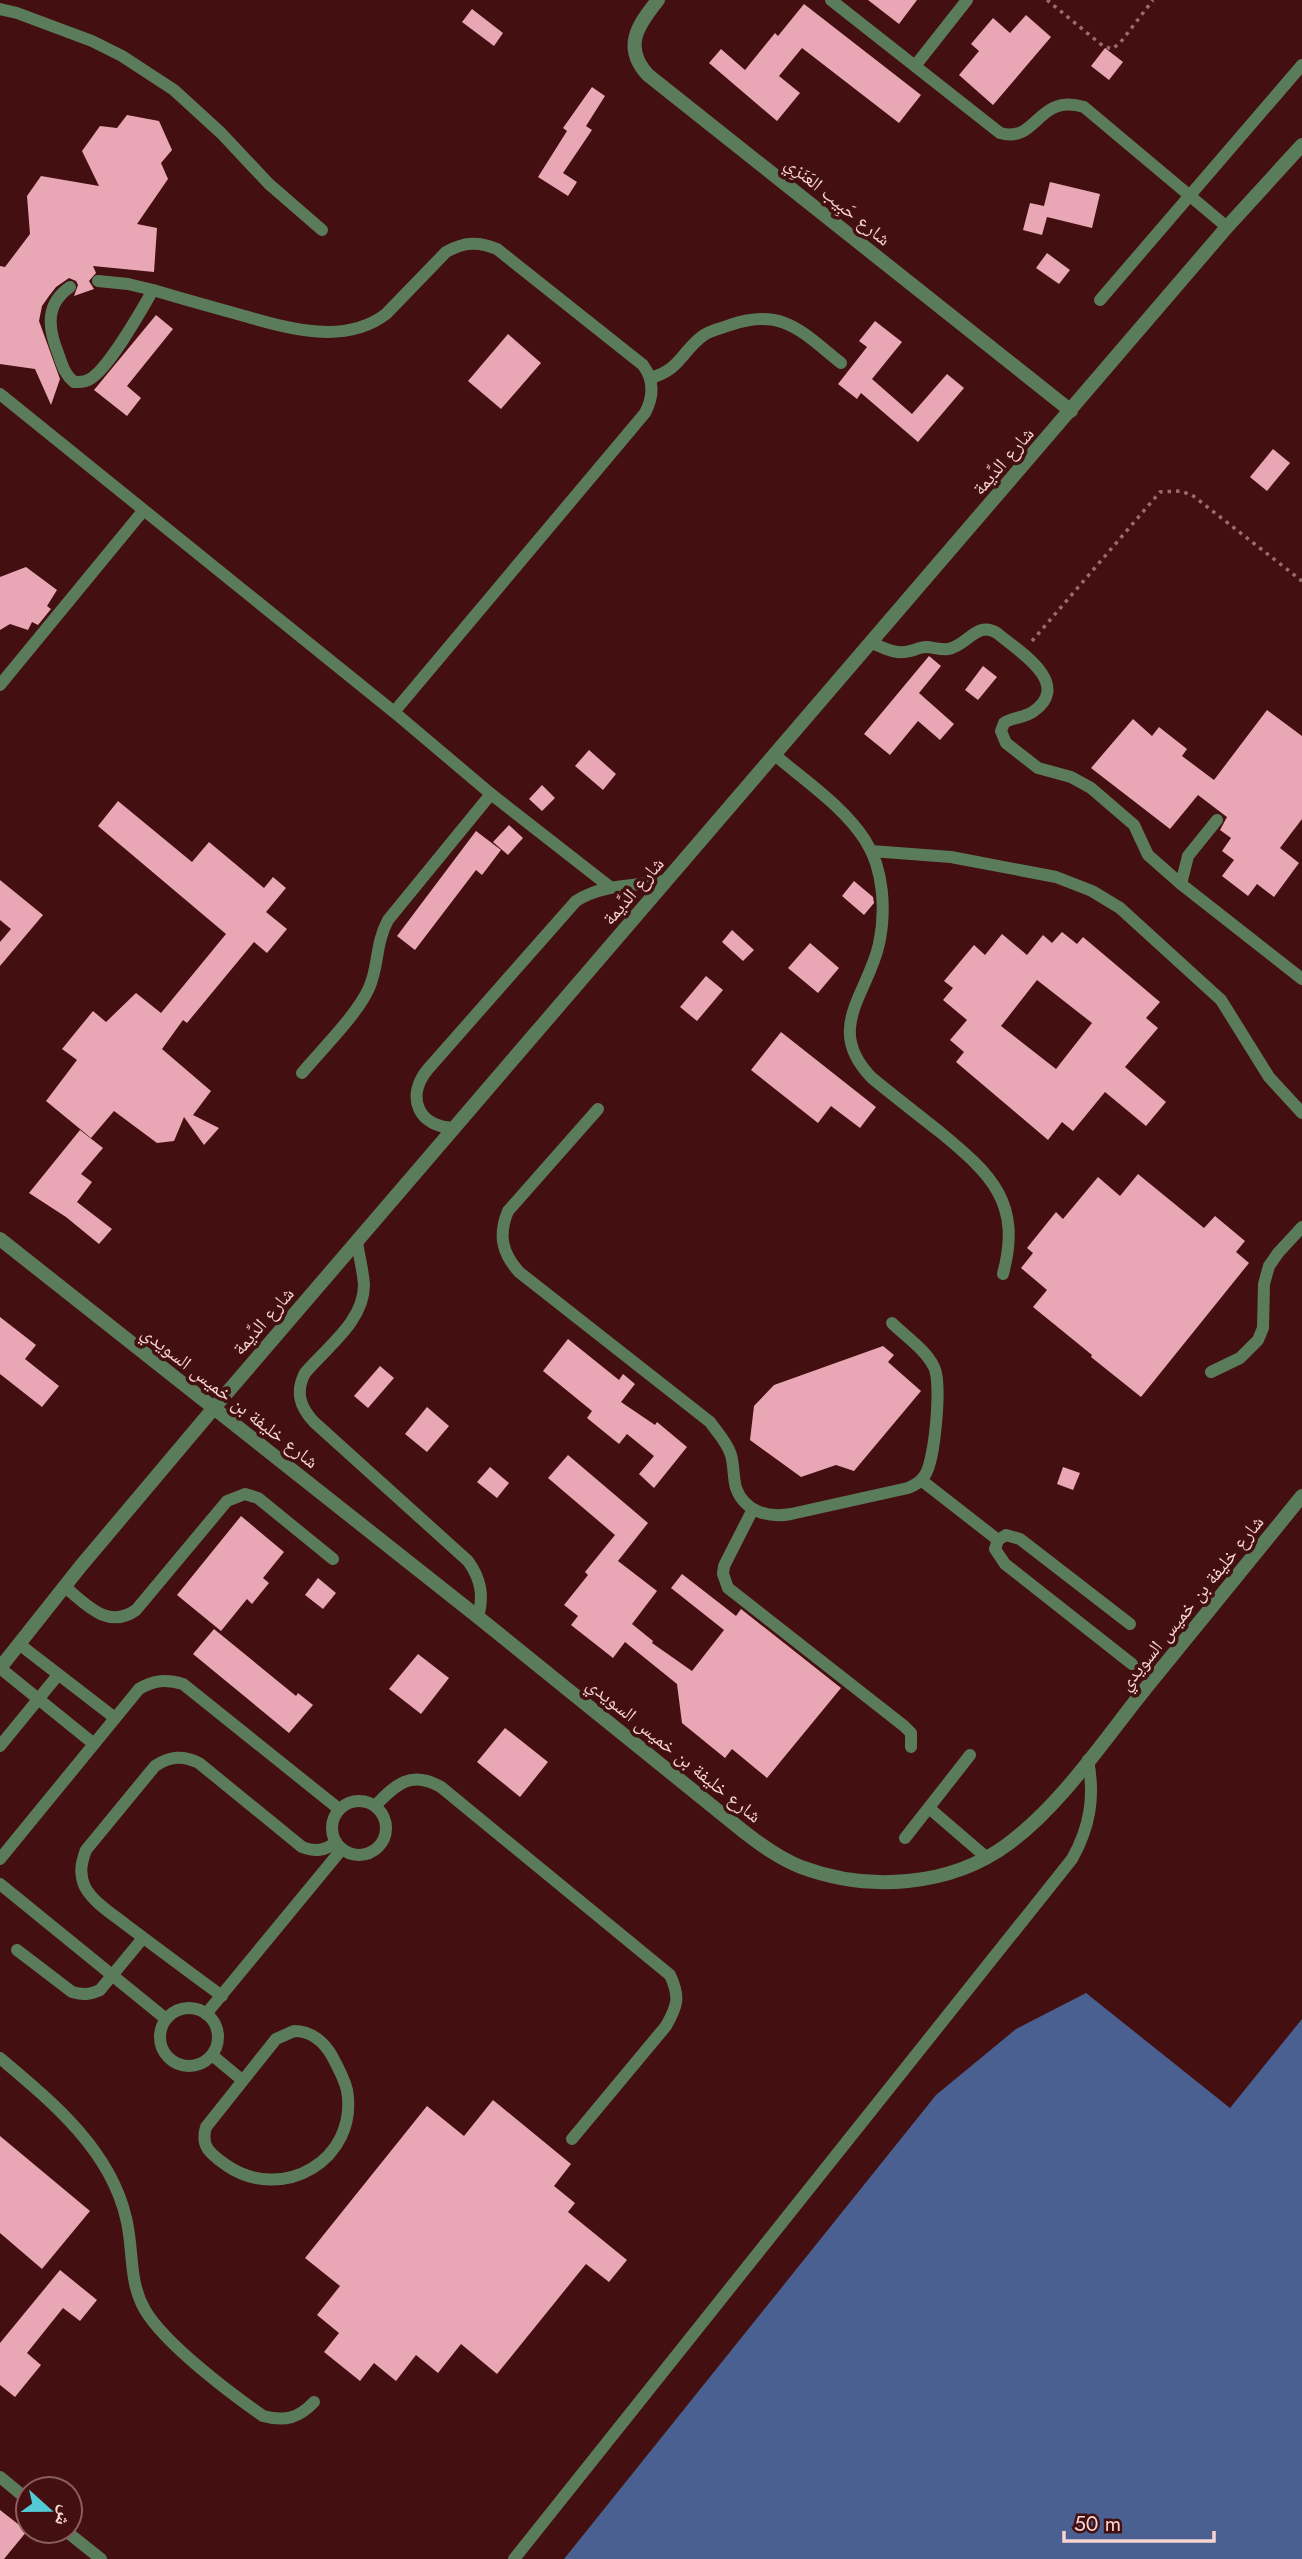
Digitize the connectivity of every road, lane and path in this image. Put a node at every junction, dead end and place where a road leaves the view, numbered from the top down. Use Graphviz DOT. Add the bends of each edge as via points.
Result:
graph roads {
  1 [pos="658,0"];
  2 [pos="831,0"];
  3 [pos="967,0"];
  4 [pos="1047,0"];
  5 [pos="1153,0"];
  6 [pos="0,9"];
  7 [pos="1302,65"];
  8 [pos="915,66"];
  9 [pos="1302,145"];
  10 [pos="1190,195"];
  11 [pos="1227,227"];
  12 [pos="322,230"];
  13 [pos="99,281"];
  14 [pos="71,287"];
  15 [pos="153,290"];
  16 [pos="1100,300"];
  17 [pos="841,363"];
  18 [pos="650,379"];
  19 [pos="0,394"];
  20 [pos="1071,411"];
  21 [pos="143,511"];
  22 [pos="1302,581"];
  23 [pos="872,643"];
  24 [pos="1021,653"];
  25 [pos="0,685"];
  26 [pos="394,712"];
  27 [pos="775,755"];
  28 [pos="491,794"];
  29 [pos="1217,820"];
  30 [pos="871,851"];
  31 [pos="667,880"];
  32 [pos="1181,884"];
  33 [pos="610,887"];
  34 [pos="1302,979"];
  35 [pos="302,1073"];
  36 [pos="598,1109"];
  37 [pos="1302,1113"];
  38 [pos="455,1128"];
  39 [pos="1302,1227"];
  40 [pos="0,1239"];
  41 [pos="357,1242"];
  42 [pos="1003,1275"];
  43 [pos="892,1323"];
  44 [pos="1211,1372"];
  45 [pos="214,1409"];
  46 [pos="921,1480"];
  47 [pos="1302,1496"];
  48 [pos="752,1509"];
  49 [pos="998,1539"];
  50 [pos="333,1559"];
  51 [pos="65,1587"];
  52 [pos="478,1617"];
  53 [pos="1130,1625"];
  54 [pos="19,1644"];
  55 [pos="1132,1664"];
  56 [pos="0,1668"];
  57 [pos="58,1675"];
  58 [pos="39,1699"];
  59 [pos="115,1718"];
  60 [pos="94,1744"];
  61 [pos="0,1746"];
  62 [pos="911,1747"];
  63 [pos="970,1755"];
  64 [pos="1088,1760"];
  65 [pos="375,1806"];
  66 [pos="929,1808"];
  67 [pos="339,1809"];
  68 [pos="905,1838"];
  69 [pos="339,1846"];
  70 [pos="986,1857"];
  71 [pos="0,1859"];
  72 [pos="0,1884"];
  73 [pos="143,1938"];
  74 [pos="18,1950"];
  75 [pos="113,1975"];
  76 [pos="222,1996"];
  77 [pos="206,2014"];
  78 [pos="166,2019"];
  79 [pos="212,2055"];
  80 [pos="0,2058"];
  81 [pos="242,2080"];
  82 [pos="572,2139"];
  83 [pos="314,2402"];
  84 [pos="0,2477"];
  85 [pos="14,2488"];
  86 [pos="84,2545"];
  87 [pos="101,2559"];
  88 [pos="514,2559"];
  1 -- 20 [label="street, شارع حَبِيب العَنَزِي" via="643,18 635,39 637,59 648,75"];
  2 -- 8 [label="lane"];
  3 -- 8 [label="lane"];
  4 -- 5 [label="path" via="1112,49"];
  6 -- 12 [label="lane" via="92,41 174,90"];
  7 -- 10 [label="lane"];
  8 -- 10 [label="lane" via="1008,135 1024,132 1047,109 1059,104 1084,107"];
  9 -- 11 [label="street, شارع الدِّيمة"];
  10 -- 11 [label="lane"];
  10 -- 16 [label="lane"];
  11 -- 20 [label="street, شارع الدِّيمة"];
  13 -- 15 [label="lane"];
  14 -- 15 [label="lane" via="51,314 50,332 65,372 74,382 96,374"];
  15 -- 18 [label="lane" via="293,328 355,330 386,314 446,252 457,245 484,244 497,249 636,359"];
  17 -- 18 [label="lane" via="793,326 770,318 745,320 705,334 671,370"];
  18 -- 26 [label="lane" via="652,396 645,413"];
  19 -- 21 [label="lane"];
  20 -- 23 [label="street, شارع الدِّيمة"];
  21 -- 25 [label="lane"];
  21 -- 26 [label="lane"];
  22 -- 24 [label="path" via="1192,495 1160,492"];
  23 -- 24 [label="lane" via="898,652 948,649 986,628"];
  23 -- 27 [label="street, شارع الدِّيمة"];
  24 -- 32 [label="lane" via="1041,670 1047,691 1037,709 1004,723 1003,740 1038,768 1078,779 1091,788 1129,820 1148,855"];
  26 -- 28 [label="lane"];
  27 -- 30 [label="lane" via="851,821"];
  27 -- 31 [label="street, شارع الدِّيمة"];
  28 -- 33 [label="lane"];
  28 -- 35 [label="lane" via="388,920 378,941 370,987"];
  29 -- 32 [label="lane" via="1188,856"];
  30 -- 37 [label="lane" via="951,857 1056,877 1120,908 1221,1000 1269,1077"];
  30 -- 42 [label="lane" via="882,889 882,914 879,945 850,1017 852,1051 872,1078 972,1159 993,1182 1010,1227"];
  31 -- 33 [label="lane"];
  31 -- 38 [label="street, شارع الدِّيمة"];
  32 -- 34 [label="lane"];
  33 -- 38 [label="lane" via="588,893 565,911 421,1077 416,1098 425,1118"];
  36 -- 48 [label="lane" via="508,1211 503,1224 504,1250 519,1272 709,1422 730,1454 737,1488"];
  38 -- 41 [label="street, شارع الدِّيمة"];
  39 -- 44 [label="lane" via="1269,1266 1258,1340 1240,1358"];
  40 -- 45 [label="street, شارع خليفة بن خميس السويدي"];
  41 -- 45 [label="street, شارع الدِّيمة"];
  41 -- 52 [label="lane" via="364,1286 358,1310 305,1373 299,1399 314,1422 468,1561 480,1582"];
  43 -- 46 [label="lane" via="929,1359 937,1376 930,1460"];
  45 -- 51 [label="street, شارع الدِّيمة"];
  45 -- 52 [label="street, شارع خليفة بن خميس السويدي"];
  46 -- 48 [label="lane" via="908,1489 778,1517"];
  46 -- 49 [label="lane"];
  47 -- 64 [label="street, شارع خليفة بن خميس السويدي"];
  48 -- 62 [label="lane" via="723,1566 728,1588 904,1726 911,1733"];
  49 -- 53 [label="lane" via="1006,1535 1020,1539"];
  49 -- 55 [label="lane" via="995,1549 1005,1564"];
  50 -- 51 [label="lane" via="258,1498 245,1494 227,1501 129,1615 105,1618"];
  51 -- 54 [label="street, شارع الدِّيمة"];
  52 -- 70 [label="street, شارع خليفة بن خميس السويدي" via="743,1831 800,1866 831,1877 898,1882 931,1877"];
  54 -- 56 [label="street, شارع الدِّيمة"];
  54 -- 57 [label="lane"];
  56 -- 58 [label="lane"];
  57 -- 58 [label="lane"];
  57 -- 59 [label="lane"];
  58 -- 60 [label="lane"];
  58 -- 61 [label="lane"];
  59 -- 60 [label="lane"];
  59 -- 67 [label="lane" via="149,1683 183,1684"];
  60 -- 71 [label="lane"];
  63 -- 66 [label="lane"];
  64 -- 70 [label="street, شارع خليفة بن خميس السويدي" via="1032,1824"];
  64 -- 88 [label="lane" via="1090,1811 1072,1859"];
  65 -- 67 [label="lane" via="353,1801"];
  65 -- 69 [label="lane" via="384,1820 380,1844 358,1855"];
  65 -- 82 [label="lane" via="401,1783 419,1778 432,1782 670,1975 678,1993 666,2026"];
  66 -- 68 [label="lane"];
  66 -- 70 [label="lane"];
  67 -- 69 [label="lane" via="332,1825"];
  69 -- 73 [label="lane" via="323,1850 302,1847 200,1763 182,1757 163,1761 93,1840 81,1861 80,1873 90,1895"];
  69 -- 76 [label="lane"];
  72 -- 75 [label="lane"];
  73 -- 75 [label="lane"];
  73 -- 76 [label="lane"];
  74 -- 75 [label="lane" via="81,1995 100,1990"];
  75 -- 78 [label="lane"];
  76 -- 77 [label="lane"];
  77 -- 78 [label="lane" via="185,2009"];
  77 -- 79 [label="lane" via="218,2038"];
  78 -- 79 [label="lane" via="160,2038 167,2057 195,2066"];
  79 -- 81 [label="lane"];
  80 -- 83 [label="lane" via="72,2124 110,2174 126,2217 132,2280 155,2325 263,2416 292,2419"];
  81 -- 81 [label="lane" via="206,2127 203,2135 209,2152 239,2174 275,2181 310,2171 325,2159 344,2128 348,2110 342,2073 323,2043 301,2031 281,2035"];
  84 -- 85 [label="lane"];
  86 -- 87 [label="lane"];
}
